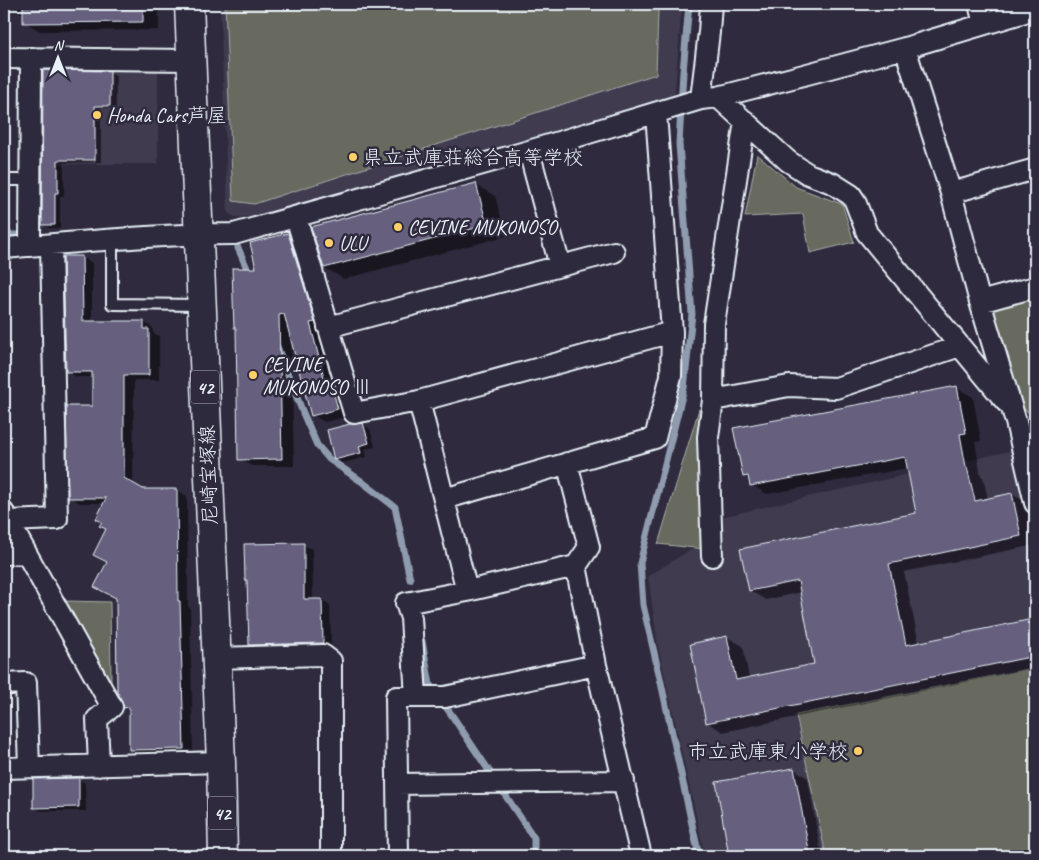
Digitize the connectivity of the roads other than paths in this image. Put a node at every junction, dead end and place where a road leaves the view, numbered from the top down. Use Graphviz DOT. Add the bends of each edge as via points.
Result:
graph roads {
  1 [pos="189,4"];
  2 [pos="711,4"];
  3 [pos="979,4"];
  4 [pos="1035,9"];
  5 [pos="984,24"];
  6 [pos="904,48"];
  7 [pos="4,58"];
  8 [pos="31,58"];
  9 [pos="191,60"];
  10 [pos="709,98"];
  11 [pos="656,113"];
  12 [pos="745,121"];
  13 [pos="529,151"];
  14 [pos="1035,169"];
  15 [pos="4,180"];
  16 [pos="30,180"];
  17 [pos="951,192"];
  18 [pos="296,218"];
  19 [pos="198,234"];
  20 [pos="30,239"];
  21 [pos="112,239"];
  22 [pos="51,245"];
  23 [pos="4,248"];
  24 [pos="614,252"];
  25 [pos="560,266"];
  26 [pos="1035,287"];
  27 [pos="980,302"];
  28 [pos="201,305"];
  29 [pos="328,327"];
  30 [pos="672,332"];
  31 [pos="960,346"];
  32 [pos="713,400"];
  33 [pos="419,401"];
  34 [pos="1021,418"];
  35 [pos="567,463"];
  36 [pos="444,499"];
  37 [pos="1035,503"];
  38 [pos="6,517"];
  39 [pos="26,553"];
  40 [pos="4,554"];
  41 [pos="712,556"];
  42 [pos="576,566"];
  43 [pos="467,591"];
  44 [pos="216,658"];
  45 [pos="596,665"];
  46 [pos="4,684"];
  47 [pos="432,697"];
  48 [pos="220,762"];
  49 [pos="98,766"];
  50 [pos="4,768"];
  51 [pos="29,768"];
  52 [pos="624,781"];
  53 [pos="397,784"];
  54 [pos="223,856"];
  55 [pos="331,856"];
  56 [pos="398,856"];
  57 [pos="641,856"];
  1 -- 9 [label="main road, 尼崎宝塚線 / 42"];
  2 -- 10 [label="street"];
  3 -- 5 [label="street"];
  4 -- 5 [label="street"];
  5 -- 6 [label="street"];
  6 -- 10 [label="street"];
  6 -- 17 [label="street"];
  7 -- 8 [label="street"];
  8 -- 9 [label="street"];
  8 -- 16 [label="street"];
  9 -- 19 [label="main road, 尼崎宝塚線 / 42"];
  10 -- 11 [label="street"];
  10 -- 12 [label="street"];
  11 -- 13 [label="street"];
  11 -- 30 [label="street"];
  12 -- 31 [label="street" via="788,161 851,195 867,233"];
  12 -- 32 [label="street" via="714,324"];
  13 -- 18 [label="street"];
  13 -- 25 [label="street"];
  14 -- 17 [label="street"];
  15 -- 16 [label="lane"];
  16 -- 20 [label="street"];
  17 -- 27 [label="street"];
  18 -- 19 [label="street" via="234,234"];
  18 -- 29 [label="street"];
  19 -- 21 [label="street"];
  19 -- 28 [label="main road, 尼崎宝塚線 / 42"];
  20 -- 22 [label="street"];
  20 -- 23 [label="street"];
  21 -- 22 [label="street"];
  21 -- 28 [label="lane" via="112,304"];
  22 -- 38 [label="street" via="57,519"];
  24 -- 25 [label="street"];
  25 -- 29 [label="street"];
  26 -- 27 [label="street"];
  27 -- 34 [label="street"];
  28 -- 44 [label="main road, 尼崎宝塚線 / 42"];
  29 -- 33 [label="street" via="354,413"];
  30 -- 33 [label="street"];
  30 -- 35 [label="street" via="671,376 655,438"];
  31 -- 32 [label="street" via="836,388 789,386"];
  31 -- 34 [label="street"];
  32 -- 41 [label="street" via="708,437"];
  33 -- 36 [label="street"];
  34 -- 37 [label="street"];
  35 -- 36 [label="street"];
  35 -- 42 [label="street" via="589,547"];
  36 -- 43 [label="street"];
  38 -- 39 [label="street"];
  39 -- 40 [label="street"];
  39 -- 49 [label="street" via="112,707 97,719"];
  42 -- 43 [label="street"];
  42 -- 45 [label="street"];
  43 -- 47 [label="street" via="406,603"];
  44 -- 48 [label="main road, 尼崎宝塚線 / 42"];
  44 -- 55 [label="street" via="323,655 331,661"];
  45 -- 47 [label="street"];
  45 -- 52 [label="street"];
  46 -- 51 [label="street" via="26,683"];
  47 -- 53 [label="street" via="396,697"];
  48 -- 49 [label="street"];
  48 -- 54 [label="main road, 尼崎宝塚線 / 42"];
  49 -- 51 [label="street"];
  50 -- 51 [label="street"];
  52 -- 53 [label="street"];
  52 -- 57 [label="street"];
  53 -- 56 [label="street"];
}
